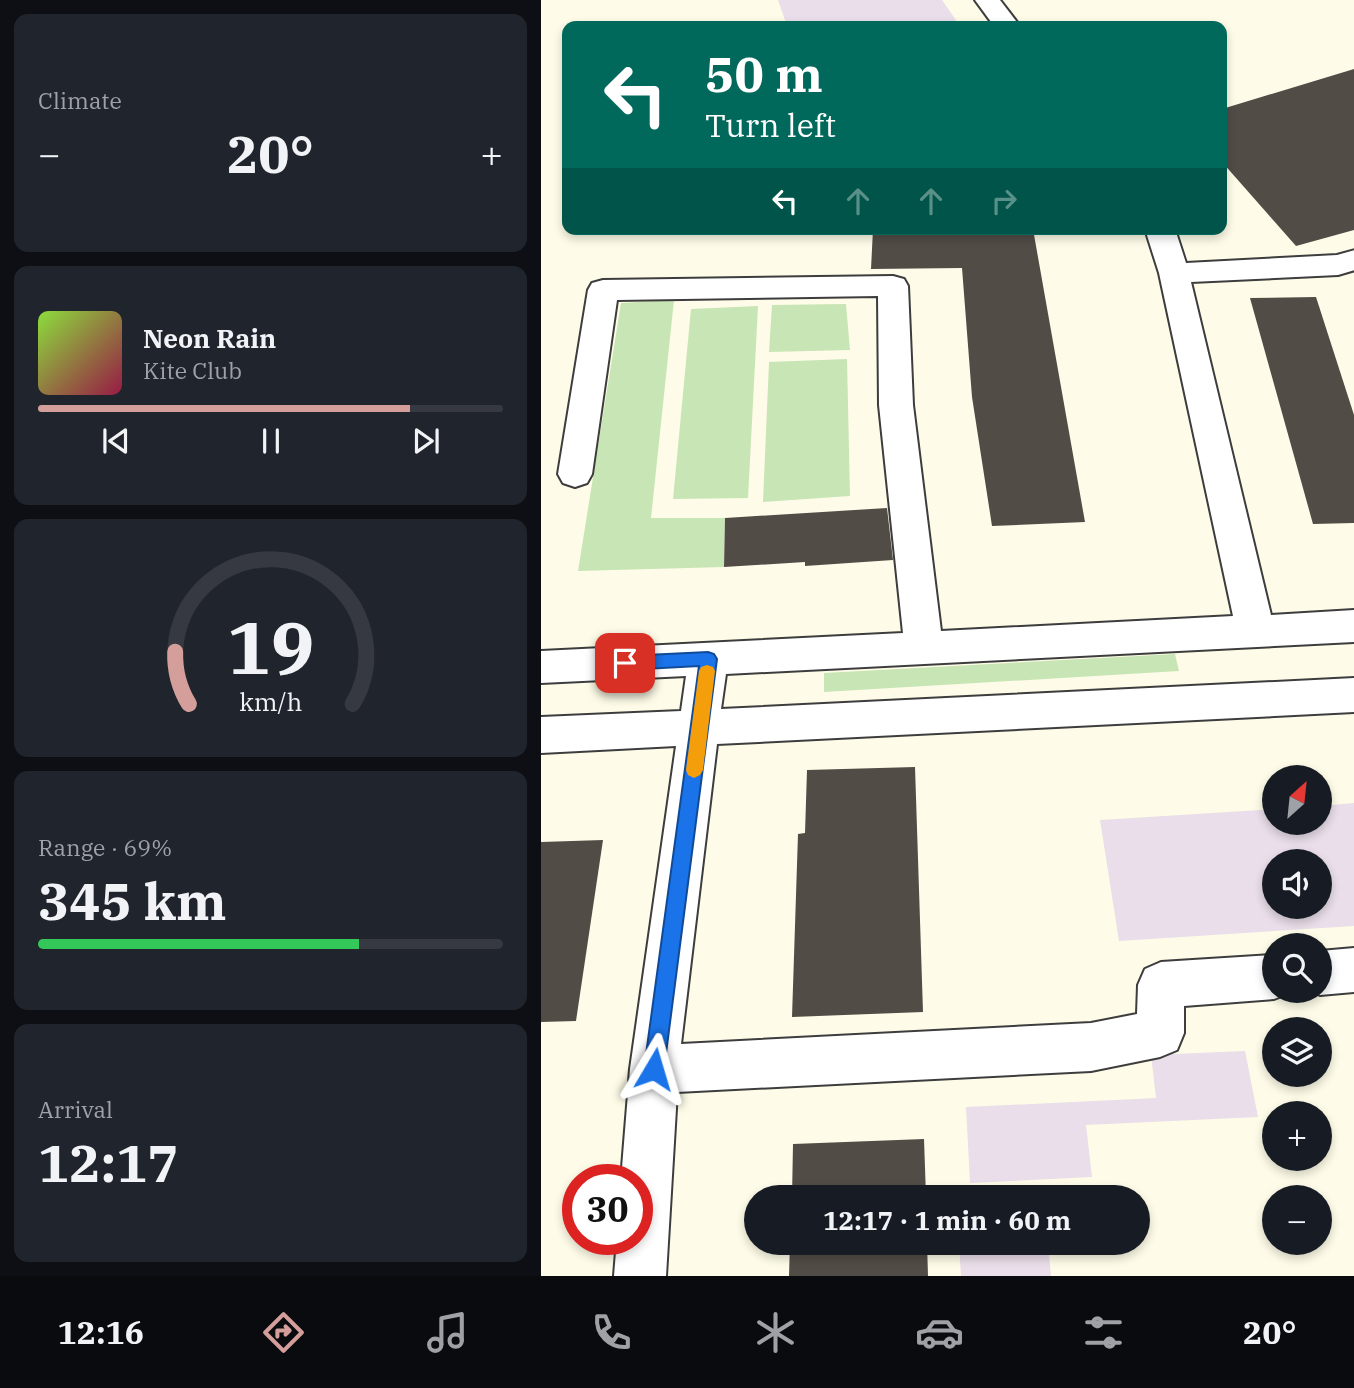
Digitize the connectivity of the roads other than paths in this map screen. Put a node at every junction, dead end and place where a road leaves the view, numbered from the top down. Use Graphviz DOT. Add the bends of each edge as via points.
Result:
graph roads {
  1 [pos="987,0"];
  2 [pos="1003,21"];
  3 [pos="1162,235"];
  4 [pos="1354,260"];
  5 [pos="1174,273"];
  6 [pos="575,474"];
  7 [pos="1354,626"];
  8 [pos="1255,631"];
  9 [pos="924,648"];
  10 [pos="708,659"];
  11 [pos="541,667"];
  12 [pos="1354,695"];
  13 [pos="700,727"];
  14 [pos="541,736"];
  15 [pos="1354,970"];
  16 [pos="1332,972"];
  17 [pos="1262,977"];
  18 [pos="654,1069"];
  19 [pos="640,1276"];
  1 -- 2 [label="street"];
  3 -- 5 [label="street"];
  4 -- 5 [label="street" via="1338,265"];
  5 -- 8 [label="street"];
  6 -- 9 [label="street" via="603,290 893,285 896,405"];
  7 -- 8 [label="street"];
  8 -- 9 [label="street"];
  9 -- 10 [label="street"];
  10 -- 11 [label="street"];
  10 -- 13 [label="street"];
  12 -- 13 [label="street"];
  13 -- 14 [label="street"];
  13 -- 18 [label="street"];
  15 -- 16 [label="street"];
  17 -- 18 [label="street" via="1161,985 1160,1033 1091,1047"];
  18 -- 19 [label="street"];
}
